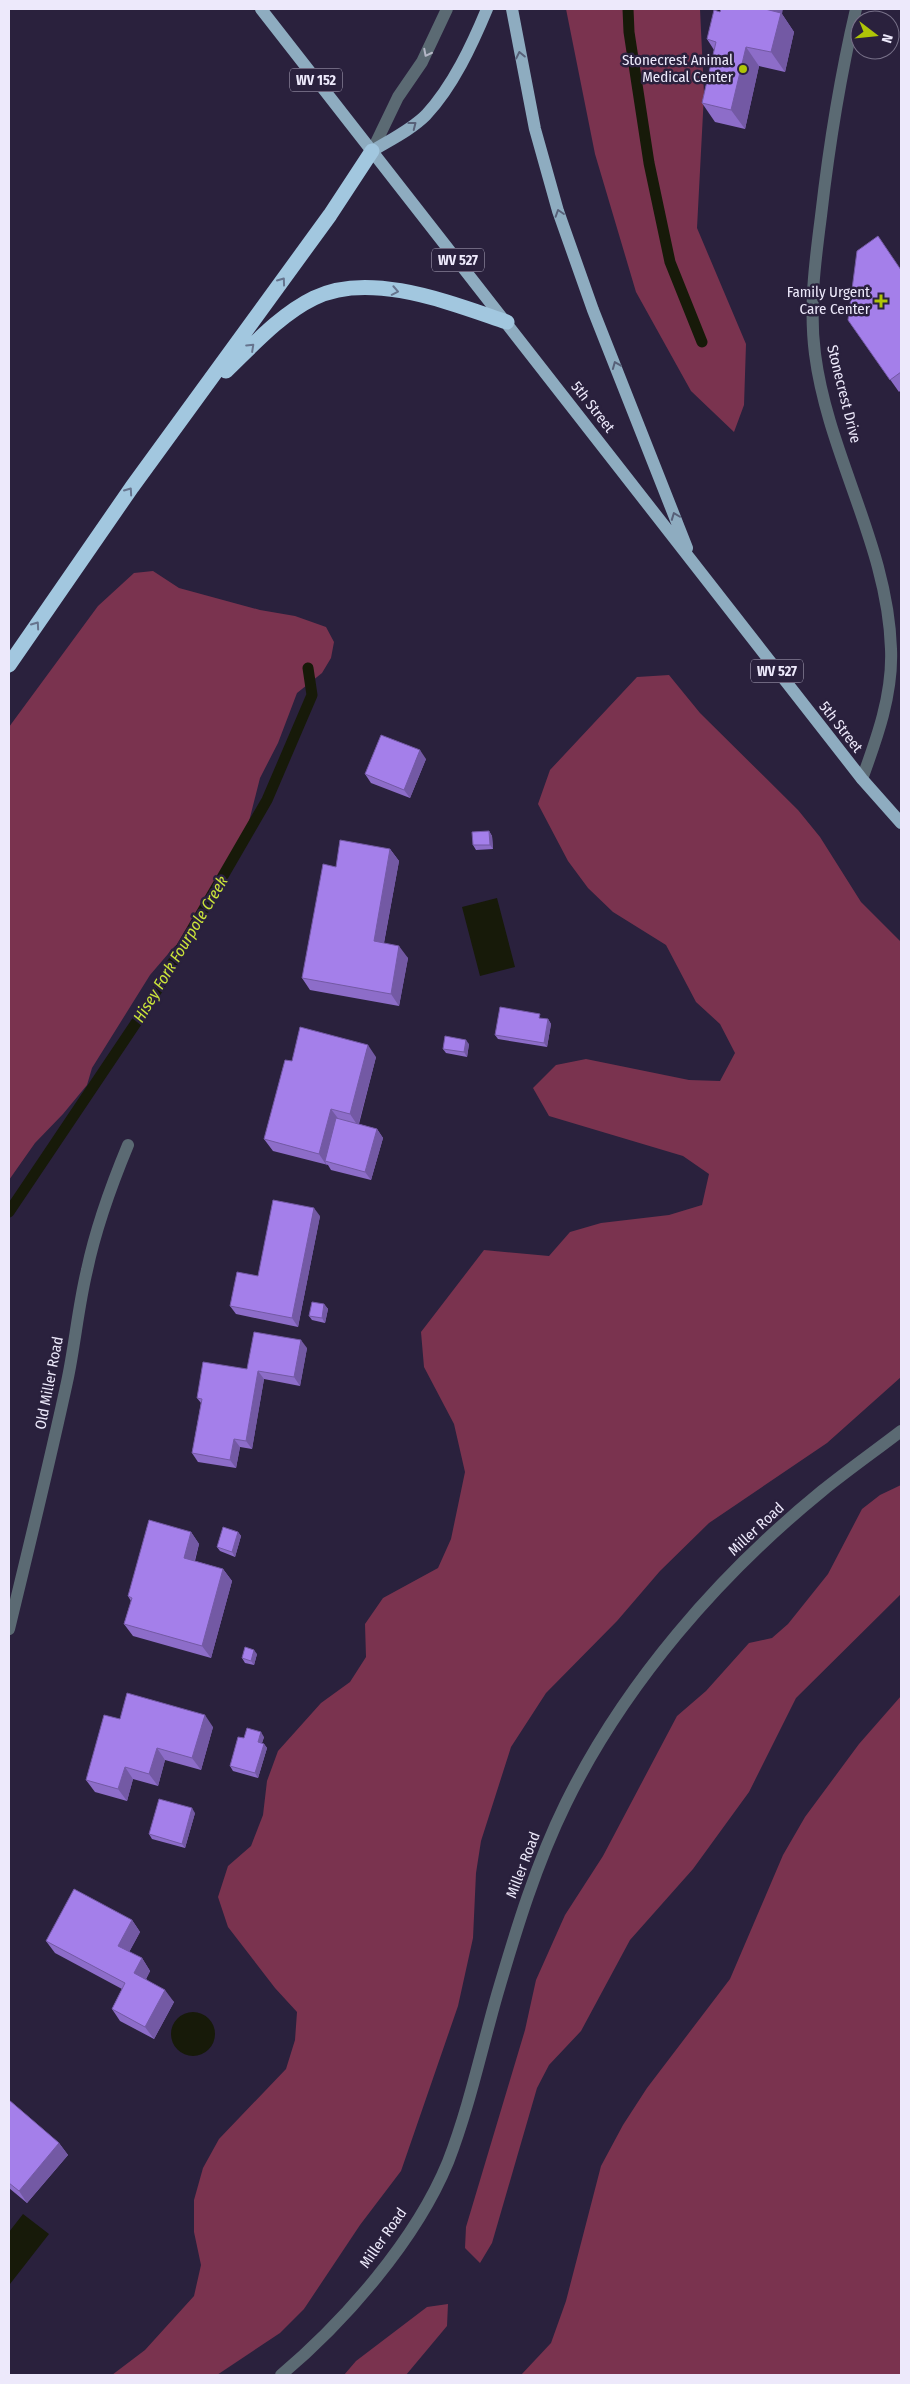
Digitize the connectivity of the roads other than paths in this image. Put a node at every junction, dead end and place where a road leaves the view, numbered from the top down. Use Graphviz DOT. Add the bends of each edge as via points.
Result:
graph roads {
  1 [pos="261,9"];
  2 [pos="447,9"];
  3 [pos="487,9"];
  4 [pos="512,9"];
  5 [pos="856,9"];
  6 [pos="372,151"];
  7 [pos="507,322"];
  8 [pos="192,406"];
  9 [pos="692,562"];
  10 [pos="9,665"];
  11 [pos="862,779"];
  12 [pos="901,823"];
  13 [pos="128,1145"];
  14 [pos="901,1431"];
  15 [pos="9,1630"];
  16 [pos="281,2375"];
  1 -- 6 [label="main road, 5th Street / WV 152"];
  2 -- 6 [label="street, one-way" via="422,62 398,96"];
  6 -- 3 [label="main road, one-way" via="426,115 448,85"];
  9 -- 4 [label="main road, one-way" via="593,310 558,211 535,130"];
  5 -- 11 [label="street, Stonecrest Drive" via="826,168 812,307 816,355 829,413 880,575 888,613 889,687 878,735"];
  6 -- 7 [label="main road, 5th Street / WV 527"];
  8 -- 6 [label="highway, one-way" via="330,215"];
  8 -- 7 [label="highway, one-way" via="284,318 315,297 348,288 376,287 411,294"];
  7 -- 9 [label="main road, 5th Street / WV 527"];
  10 -- 8 [label="highway, one-way"];
  9 -- 11 [label="main road, 5th Street / WV 527"];
  11 -- 12 [label="main road, 5th Street / WV 527"];
  13 -- 15 [label="street, Old Miller Road" via="97,1227 44,1487"];
  14 -- 16 [label="street, Miller Road" via="822,1490 733,1574 650,1669 616,1718 565,1804 542,1860 520,1918 463,2120 426,2205 369,2286 337,2323"];
}
